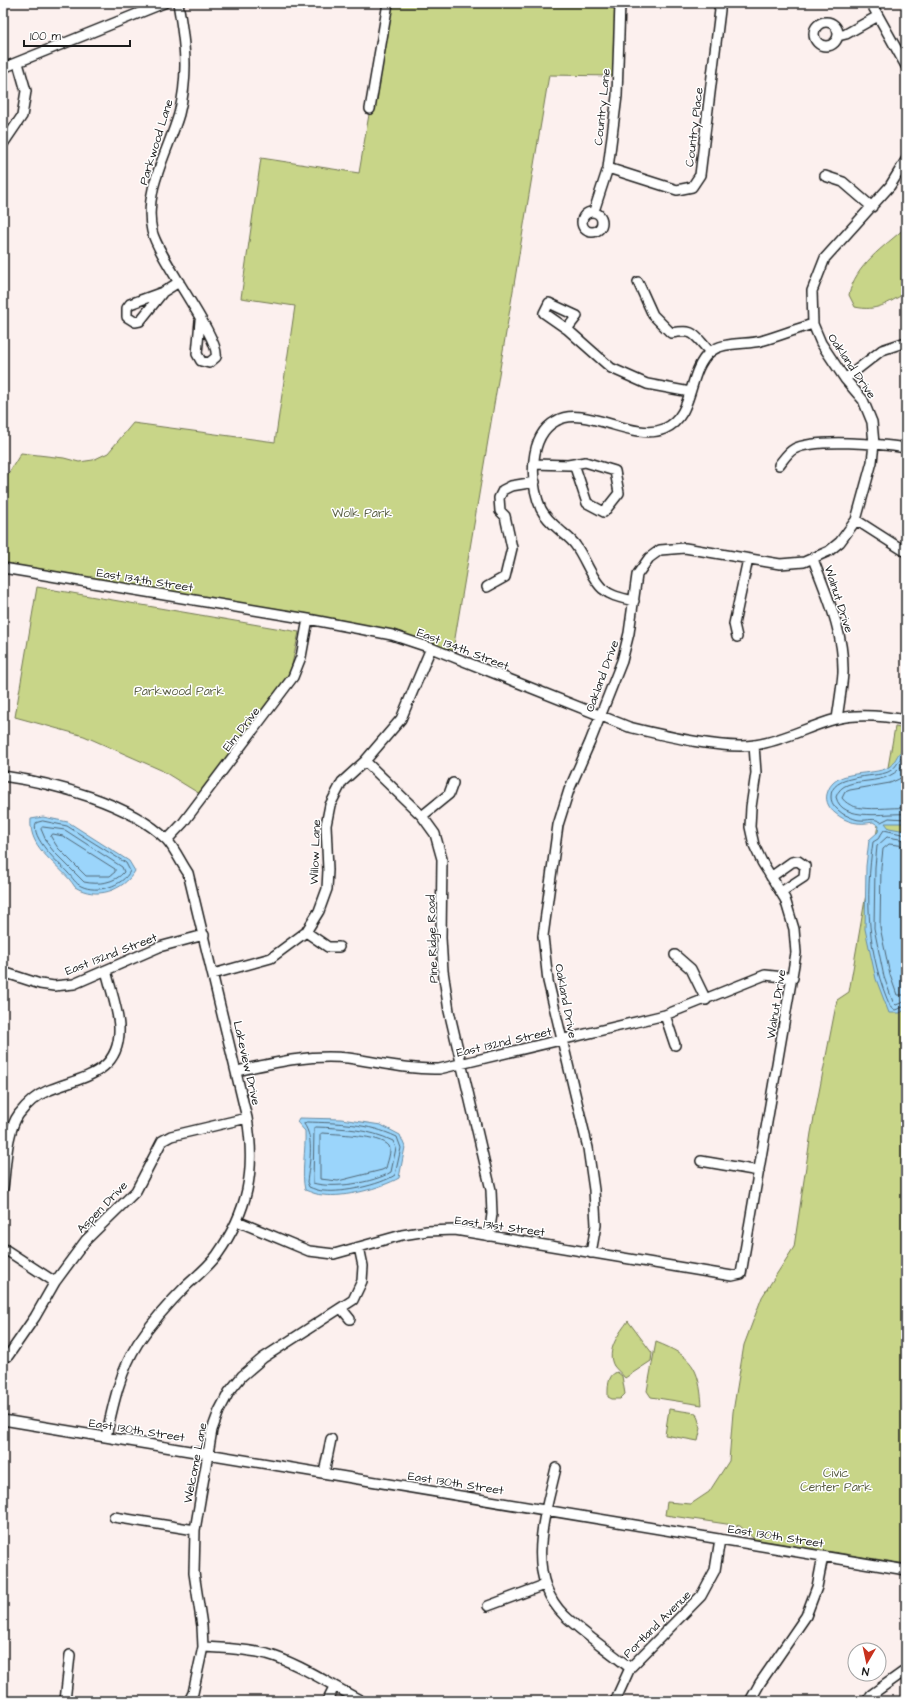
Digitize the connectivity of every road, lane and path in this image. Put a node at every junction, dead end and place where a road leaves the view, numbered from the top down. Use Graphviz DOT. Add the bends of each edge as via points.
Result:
graph roads {
  1 [pos="164,3"];
  2 [pos="178,3"];
  3 [pos="388,3"];
  4 [pos="620,3"];
  5 [pos="718,3"];
  6 [pos="871,3"];
  7 [pos="878,16"];
  8 [pos="838,36"];
  9 [pos="18,63"];
  10 [pos="906,66"];
  11 [pos="3,68"];
  12 [pos="370,108"];
  13 [pos="3,144"];
  14 [pos="906,160"];
  15 [pos="608,168"];
  16 [pos="825,176"];
  17 [pos="872,207"];
  18 [pos="594,212"];
  19 [pos="179,282"];
  20 [pos="638,282"];
  21 [pos="163,292"];
  22 [pos="200,321"];
  23 [pos="813,324"];
  24 [pos="567,329"];
  25 [pos="906,342"];
  26 [pos="710,352"];
  27 [pos="845,379"];
  28 [pos="690,392"];
  29 [pos="874,444"];
  30 [pos="906,448"];
  31 [pos="534,464"];
  32 [pos="574,464"];
  33 [pos="779,465"];
  34 [pos="535,482"];
  35 [pos="856,520"];
  36 [pos="906,552"];
  37 [pos="748,559"];
  38 [pos="813,559"];
  39 [pos="3,568"];
  40 [pos="487,587"];
  41 [pos="634,601"];
  42 [pos="308,619"];
  43 [pos="737,638"];
  44 [pos="431,648"];
  45 [pos="600,715"];
  46 [pos="837,719"];
  47 [pos="906,720"];
  48 [pos="754,745"];
  49 [pos="365,761"];
  50 [pos="3,776"];
  51 [pos="453,783"];
  52 [pos="422,816"];
  53 [pos="167,840"];
  54 [pos="771,877"];
  55 [pos="781,892"];
  56 [pos="306,932"];
  57 [pos="204,935"];
  58 [pos="339,947"];
  59 [pos="675,955"];
  60 [pos="106,970"];
  61 [pos="3,972"];
  62 [pos="213,974"];
  63 [pos="793,978"];
  64 [pos="706,1000"];
  65 [pos="665,1016"];
  66 [pos="562,1041"];
  67 [pos="675,1045"];
  68 [pos="461,1065"];
  69 [pos="236,1071"];
  70 [pos="247,1118"];
  71 [pos="701,1161"];
  72 [pos="759,1171"];
  73 [pos="3,1188"];
  74 [pos="237,1221"];
  75 [pos="489,1236"];
  76 [pos="359,1247"];
  77 [pos="3,1248"];
  78 [pos="591,1253"];
  79 [pos="741,1274"];
  80 [pos="55,1282"];
  81 [pos="341,1308"];
  82 [pos="350,1320"];
  83 [pos="3,1355"];
  84 [pos="3,1420"];
  85 [pos="106,1437"];
  86 [pos="330,1438"];
  87 [pos="208,1454"];
  88 [pos="556,1468"];
  89 [pos="324,1473"];
  90 [pos="546,1510"];
  91 [pos="114,1516"];
  92 [pos="195,1530"];
  93 [pos="720,1539"];
  94 [pos="823,1556"];
  95 [pos="906,1570"];
  96 [pos="544,1585"];
  97 [pos="488,1606"];
  98 [pos="203,1647"];
  99 [pos="70,1655"];
  100 [pos="630,1668"];
  101 [pos="906,1670"];
  102 [pos="334,1687"];
  103 [pos="65,1701"];
  104 [pos="189,1701"];
  105 [pos="327,1701"];
  106 [pos="362,1701"];
  107 [pos="615,1701"];
  108 [pos="750,1701"];
  109 [pos="867,1701"];
  1 -- 9 [label="street"];
  2 -- 19 [label="street, Parkwood Lane" via="186,43 185,84 178,114 153,189 150,212 157,247"];
  3 -- 12 [label="street"];
  4 -- 15 [label="street, Country Lane" via="617,96"];
  5 -- 15 [label="street, Country Place" via="720,10 700,175 692,187 677,190"];
  6 -- 7 [label="street"];
  7 -- 8 [label="street"];
  7 -- 10 [label="street"];
  9 -- 11 [label="street"];
  9 -- 13 [label="street" via="26,91 22,116"];
  14 -- 17 [label="street, Oakland Drive" via="890,186"];
  15 -- 18 [label="street, Country Lane"];
  16 -- 17 [label="street" via="844,182"];
  17 -- 23 [label="street, Oakland Drive" via="825,258 812,291"];
  19 -- 21 [label="street"];
  19 -- 22 [label="street, Parkwood Lane"];
  20 -- 26 [label="street" via="652,315 671,333 691,332"];
  23 -- 26 [label="street" via="760,341 721,347"];
  23 -- 27 [label="street, Oakland Drive" via="827,355"];
  24 -- 28 [label="street" via="612,368 647,384"];
  25 -- 27 [label="street" via="882,350"];
  26 -- 28 [label="street" via="698,366"];
  27 -- 29 [label="street, Oakland Drive" via="863,400 872,422"];
  28 -- 31 [label="street" via="682,413 674,423 664,429 644,431 573,416 556,420 542,433 536,446"];
  29 -- 30 [label="street"];
  29 -- 33 [label="street" via="843,443 802,447 794,449"];
  29 -- 35 [label="street, Oakland Drive" via="872,462"];
  31 -- 32 [label="street"];
  31 -- 34 [label="street"];
  32 -- 32 [label="street" via="585,462 615,471 620,493 604,512 587,503"];
  34 -- 40 [label="street" via="511,486 503,490 499,498 500,511 505,516 512,548 505,577"];
  34 -- 41 [label="street" via="542,510 576,545 602,589 614,596"];
  35 -- 36 [label="street"];
  35 -- 38 [label="street, Oakland Drive" via="840,542"];
  37 -- 38 [label="street, Oakland Drive" via="789,565"];
  37 -- 41 [label="street, Oakland Drive" via="685,548 660,550 637,575"];
  37 -- 43 [label="street" via="734,624"];
  38 -- 46 [label="street, Walnut Drive" via="834,614 841,642 843,672"];
  39 -- 42 [label="street, East 134th Street"];
  41 -- 45 [label="street, Oakland Drive" via="626,647"];
  42 -- 44 [label="street, East 134th Street" via="392,635"];
  42 -- 53 [label="street, Elm Drive" via="301,657 293,678 183,823"];
  44 -- 45 [label="street, East 134th Street"];
  44 -- 49 [label="street, Willow Lane" via="401,719"];
  45 -- 48 [label="street, East 134th Street" via="629,727 654,733 721,745"];
  45 -- 66 [label="street, Oakland Drive" via="569,790 558,825 548,889 543,936 548,981"];
  46 -- 47 [label="street, East 134th Street" via="865,716"];
  46 -- 48 [label="street, East 134th Street" via="780,739"];
  48 -- 54 [label="street, Walnut Drive" via="756,773 750,827 754,845"];
  49 -- 52 [label="street, Pine Ridge Road"];
  49 -- 56 [label="street, Willow Lane" via="342,782 330,804 326,825 326,888 319,911"];
  50 -- 53 [label="street, Lakeview Drive" via="41,782 78,792 139,818"];
  51 -- 52 [label="street" via="449,794"];
  52 -- 68 [label="street, Pine Ridge Road" via="435,834 442,859 443,971"];
  53 -- 57 [label="street, Lakeview Drive" via="188,873"];
  54 -- 55 [label="street, Walnut Drive"];
  54 -- 55 [label="street" via="792,862 798,861 805,866 804,877"];
  55 -- 63 [label="street, Walnut Drive" via="794,929 796,953"];
  56 -- 58 [label="street" via="328,947"];
  56 -- 62 [label="street, Willow Lane" via="271,958"];
  57 -- 60 [label="street, East 132nd Street" via="159,947"];
  57 -- 62 [label="street, Lakeview Drive"];
  59 -- 64 [label="street" via="690,969"];
  60 -- 61 [label="street, East 132nd Street" via="74,984 54,986"];
  60 -- 73 [label="street" via="119,1026 112,1056 103,1068 92,1076 46,1092 32,1100 18,1116 10,1135"];
  62 -- 69 [label="street, Lakeview Drive"];
  63 -- 64 [label="street, East 132nd Street" via="765,975"];
  63 -- 72 [label="street, Walnut Drive"];
  64 -- 65 [label="street, East 132nd Street"];
  65 -- 66 [label="street, East 132nd Street"];
  65 -- 67 [label="street"];
  66 -- 68 [label="street, East 132nd Street"];
  66 -- 78 [label="street, Oakland Drive" via="588,1148 594,1190 596,1225"];
  68 -- 69 [label="street, East 132nd Street" via="418,1070 348,1058 316,1056"];
  68 -- 75 [label="street, Pine Ridge Road" via="491,1190 492,1214"];
  69 -- 70 [label="street, Lakeview Drive"];
  70 -- 74 [label="street, Lakeview Drive" via="251,1170 247,1197"];
  70 -- 80 [label="street, Aspen Drive" via="171,1136 162,1141 136,1191 86,1240"];
  71 -- 72 [label="street"];
  72 -- 79 [label="street, Walnut Drive"];
  74 -- 76 [label="street, East 131st Street" via="309,1251 334,1254"];
  74 -- 85 [label="street, Lakeview Drive" via="216,1256 163,1309 137,1344 117,1388"];
  75 -- 76 [label="street, East 131st Street" via="455,1230 427,1231"];
  75 -- 78 [label="street, East 131st Street"];
  76 -- 81 [label="street, Welcome Lane" via="363,1266 362,1282 353,1300"];
  77 -- 80 [label="street"];
  78 -- 79 [label="street, East 131st Street" via="732,1276"];
  80 -- 83 [label="street, Aspen Drive" via="8,1356"];
  81 -- 82 [label="street"];
  81 -- 87 [label="street, Welcome Lane" via="263,1358 242,1376 229,1392 219,1411 212,1430"];
  84 -- 85 [label="street, East 130th Street"];
  85 -- 87 [label="street, East 130th Street"];
  86 -- 89 [label="street"];
  87 -- 89 [label="street, East 130th Street"];
  87 -- 92 [label="street, Welcome Lane"];
  88 -- 90 [label="street"];
  89 -- 90 [label="street, East 130th Street"];
  90 -- 93 [label="street, East 130th Street"];
  90 -- 96 [label="street" via="539,1557"];
  91 -- 92 [label="street"];
  92 -- 98 [label="street, Welcome Lane" via="194,1573"];
  93 -- 94 [label="street, East 130th Street"];
  93 -- 100 [label="street, Portland Avenue" via="715,1570 701,1596"];
  94 -- 95 [label="street, East 130th Street"];
  94 -- 108 [label="street" via="817,1587 806,1616"];
  96 -- 97 [label="street"];
  96 -- 100 [label="street" via="563,1614"];
  98 -- 102 [label="street" via="243,1649 268,1654"];
  98 -- 104 [label="street, Welcome Lane"];
  99 -- 103 [label="street"];
  100 -- 107 [label="street, Portland Avenue"];
  101 -- 109 [label="street" via="871,1695"];
  102 -- 105 [label="street"];
  102 -- 106 [label="street"];
}
